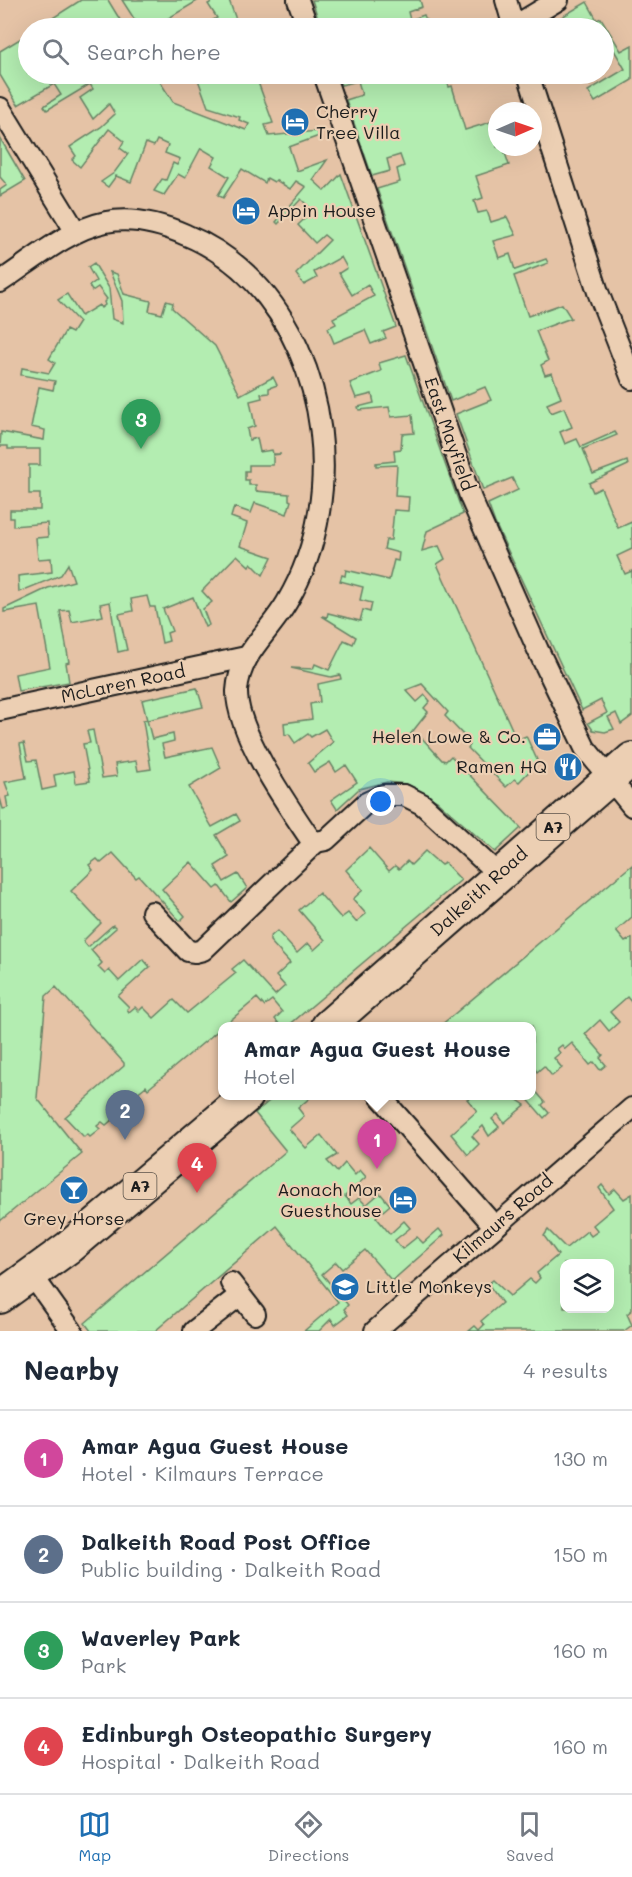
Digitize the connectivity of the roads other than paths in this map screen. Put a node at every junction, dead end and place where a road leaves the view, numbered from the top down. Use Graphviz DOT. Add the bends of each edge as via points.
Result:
graph roads {
  1 [pos="298,0"];
  2 [pos="506,0"];
  3 [pos="558,0"];
  4 [pos="304,18"];
  5 [pos="510,18"];
  6 [pos="529,18"];
  7 [pos="327,84"];
  8 [pos="531,84"];
  9 [pos="0,108"];
  10 [pos="76,232"];
  11 [pos="0,282"];
  12 [pos="624,334"];
  13 [pos="632,380"];
  14 [pos="246,657"];
  15 [pos="0,710"];
  16 [pos="632,759"];
  17 [pos="609,779"];
  18 [pos="632,806"];
  19 [pos="316,842"];
  20 [pos="498,874"];
  21 [pos="152,912"];
  22 [pos="332,1022"];
  23 [pos="241,1100"];
  24 [pos="384,1100"];
  25 [pos="632,1108"];
  26 [pos="495,1227"];
  27 [pos="32,1275"];
  28 [pos="0,1297"];
  29 [pos="255,1314"];
  30 [pos="72,1331"];
  31 [pos="194,1331"];
  32 [pos="375,1331"];
  1 -- 4 [label="street"];
  2 -- 5 [label="street"];
  3 -- 6 [label="street"];
  7 -- 17 [label="street, East Mayfield" via="471,500 585,748"];
  8 -- 12 [label="street" via="566,196"];
  9 -- 10 [label="street"];
  10 -- 11 [label="street"];
  10 -- 14 [label="street" via="105,222 132,221 177,231 211,247 253,281 287,328 305,364 322,441 319,515 305,564 288,600"];
  12 -- 13 [label="street"];
  14 -- 15 [label="street, McLaren Road"];
  14 -- 19 [label="street" via="237,693 244,725 277,786 308,836"];
  16 -- 17 [label="main road, Dalkeith Road / A7"];
  17 -- 18 [label="street, East Mayfield"];
  17 -- 20 [label="main road, Dalkeith Road / A7"];
  19 -- 20 [label="street" via="326,840 375,798 404,795 422,804"];
  19 -- 21 [label="street" via="203,950 188,951"];
  20 -- 22 [label="main road, Dalkeith Road / A7"];
  23 -- 27 [label="main road, A7"];
  24 -- 26 [label="street"];
  25 -- 26 [label="street, Kilmaurs Road"];
  26 -- 32 [label="street, Kilmaurs Road"];
  27 -- 28 [label="main road, A7"];
  27 -- 30 [label="street"];
  29 -- 31 [label="street" via="236,1289"];
}
